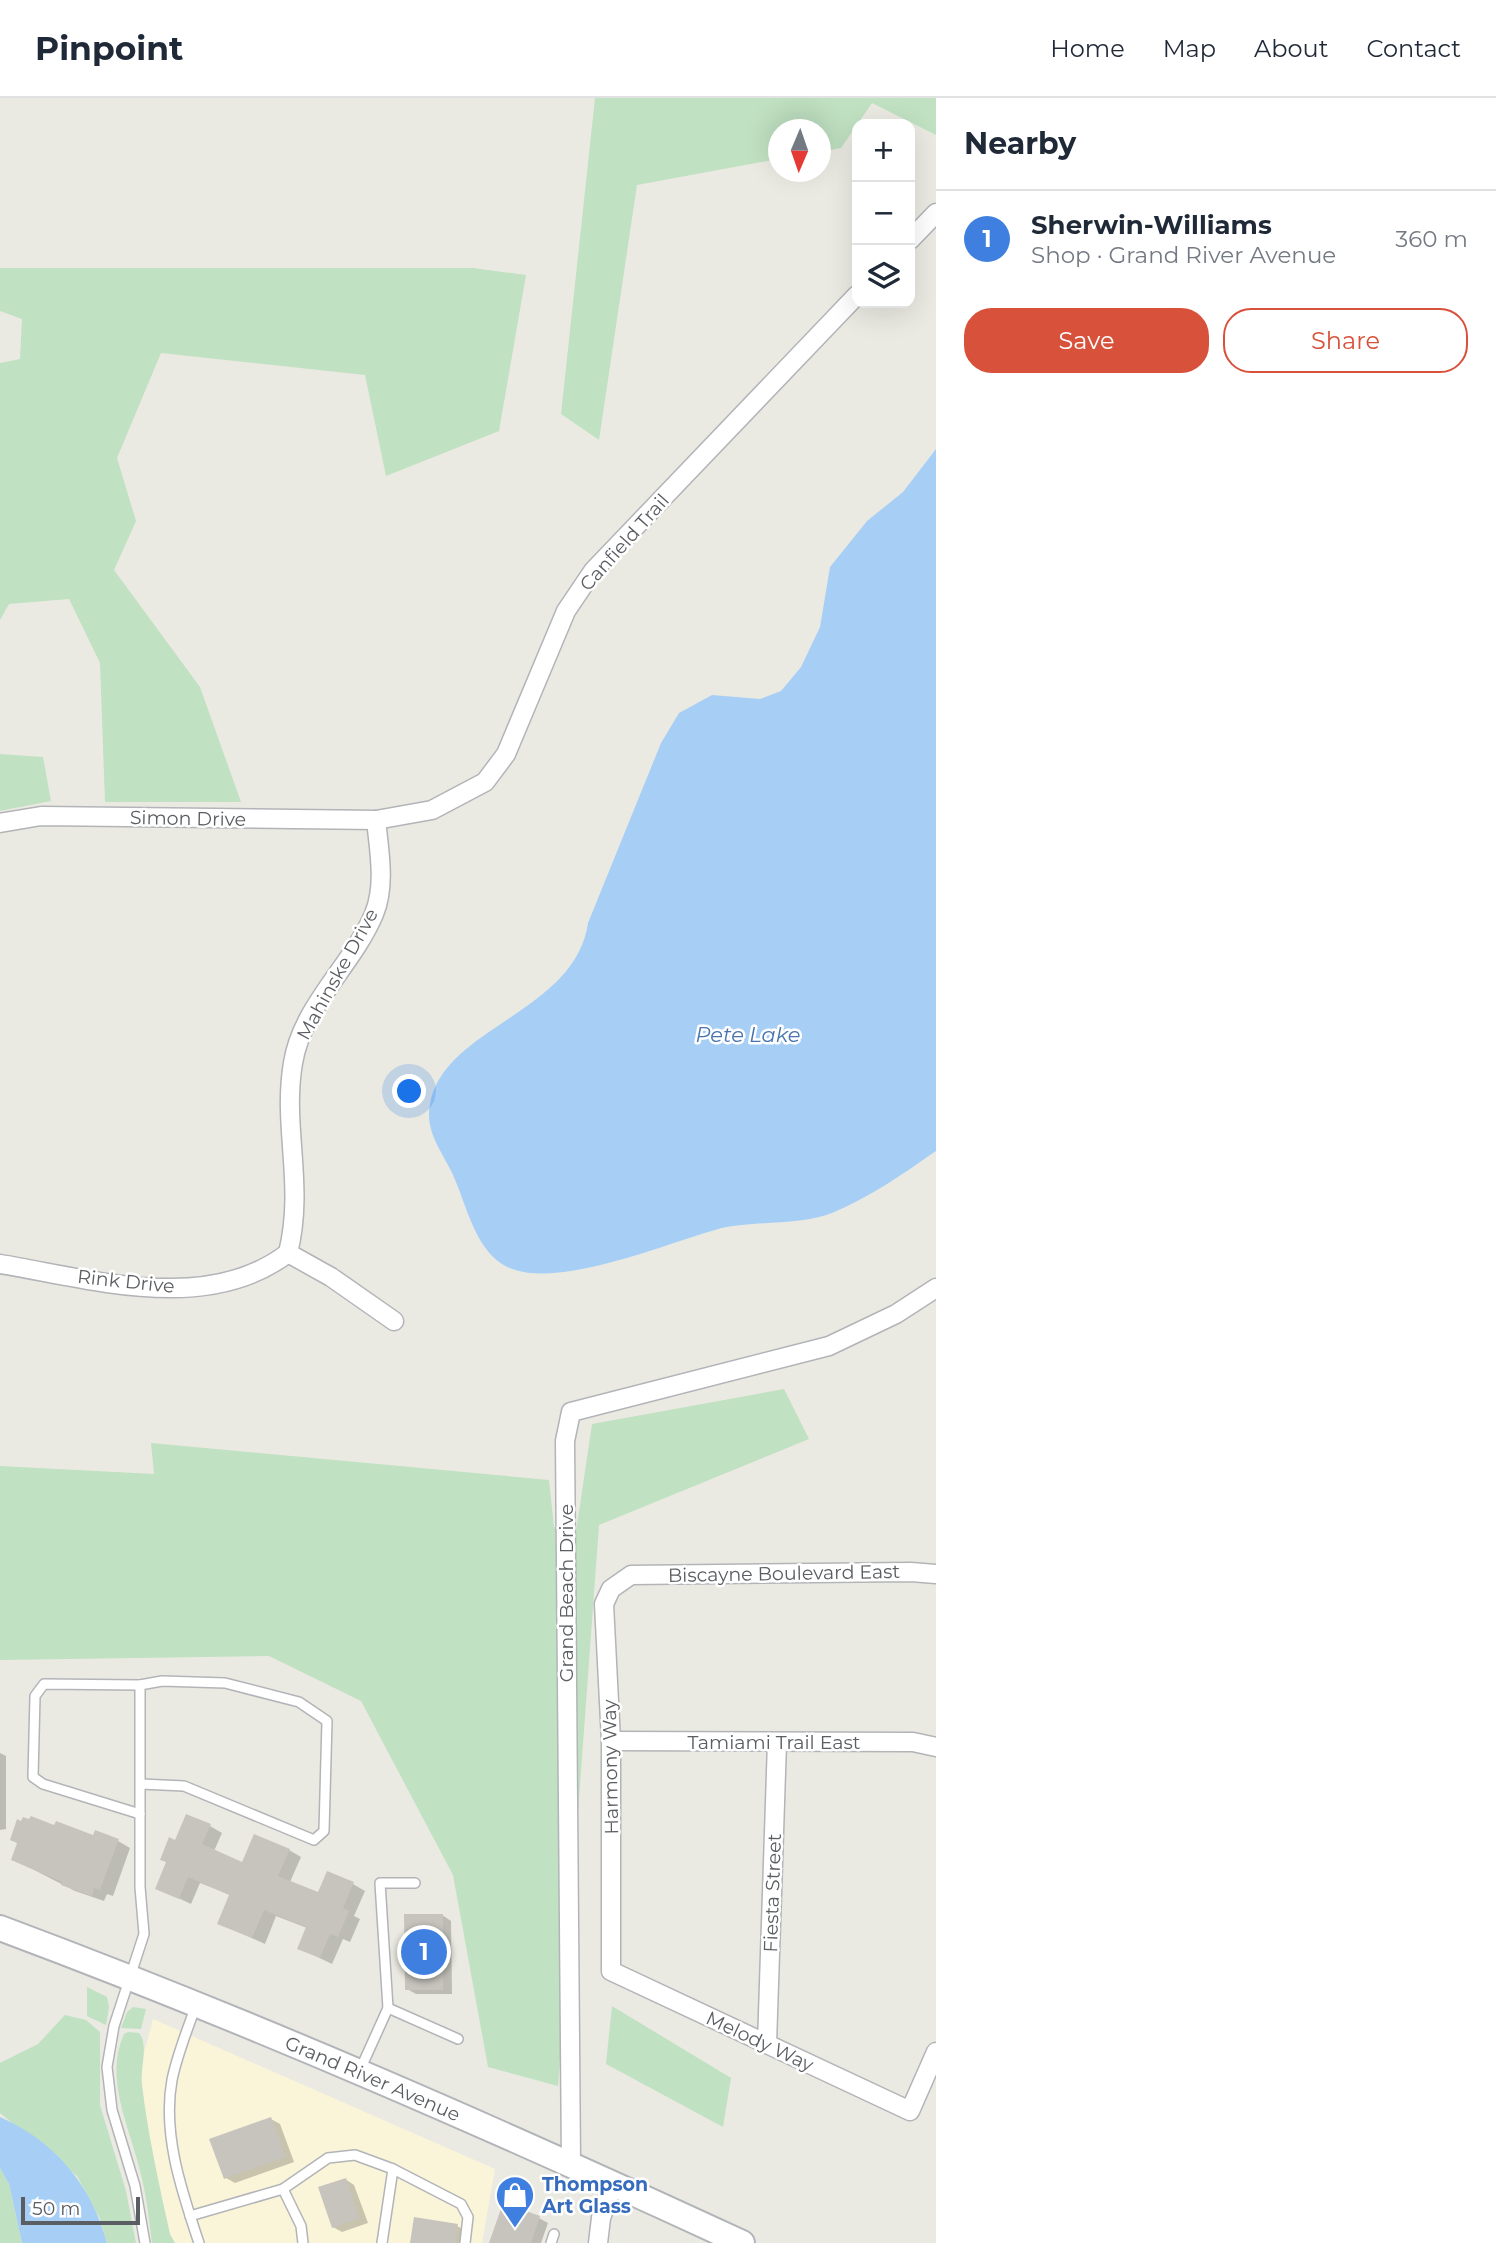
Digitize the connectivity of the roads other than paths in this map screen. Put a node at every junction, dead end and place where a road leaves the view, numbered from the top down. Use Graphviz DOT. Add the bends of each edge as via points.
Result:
graph roads {
  1 [pos="936,213"];
  2 [pos="915,235"];
  3 [pos="852,300"];
  4 [pos="376,820"];
  5 [pos="0,823"];
  6 [pos="288,1253"];
  7 [pos="0,1264"];
  8 [pos="936,1288"];
  9 [pos="394,1321"];
  10 [pos="936,1574"];
  11 [pos="632,1575"];
  12 [pos="140,1685"];
  13 [pos="611,1741"];
  14 [pos="777,1742"];
  15 [pos="936,1747"];
  16 [pos="141,1784"];
  17 [pos="140,1814"];
  18 [pos="415,1883"];
  19 [pos="0,1927"];
  20 [pos="611,1971"];
  21 [pos="131,1977"];
  22 [pos="197,2003"];
  23 [pos="388,2008"];
  24 [pos="458,2039"];
  25 [pos="767,2044"];
  26 [pos="936,2052"];
  27 [pos="360,2070"];
  28 [pos="571,2163"];
  29 [pos="393,2169"];
  30 [pos="613,2183"];
  31 [pos="283,2189"];
  32 [pos="190,2216"];
  33 [pos="145,2243"];
  34 [pos="199,2243"];
  35 [pos="303,2243"];
  36 [pos="382,2243"];
  37 [pos="465,2243"];
  38 [pos="598,2243"];
  39 [pos="742,2243"];
  1 -- 2 [label="street"];
  3 -- 4 [label="street, Canfield Trail" via="593,572 566,611 506,754 485,782 432,810"];
  4 -- 5 [label="street, Simon Drive" via="41,816"];
  4 -- 6 [label="street, Mahinske Drive" via="381,875 374,914 306,1025 293,1062 290,1096 297,1203"];
  6 -- 7 [label="street, Rink Drive" via="269,1268 190,1288 133,1285"];
  6 -- 9 [label="street"];
  8 -- 28 [label="street, Grand Beach Drive" via="896,1314 829,1346 571,1412 565,1441"];
  10 -- 11 [label="street, Biscayne Boulevard East"];
  11 -- 13 [label="street, Harmony Way" via="611,1589 604,1604"];
  12 -- 16 [label="lane"];
  12 -- 16 [label="lane" via="225,1682 299,1702 327,1721 324,1831 314,1840 184,1786"];
  12 -- 17 [label="lane" via="44,1684 35,1696 33,1777"];
  13 -- 14 [label="street, Tamiami Trail East"];
  13 -- 20 [label="street, Harmony Way"];
  14 -- 15 [label="street, Tamiami Trail East" via="913,1742"];
  14 -- 25 [label="street, Fiesta Street"];
  16 -- 17 [label="lane"];
  17 -- 21 [label="lane" via="144,1925"];
  18 -- 23 [label="lane" via="380,1883"];
  19 -- 21 [label="main road, Grand River Avenue"];
  20 -- 25 [label="street, Melody Way"];
  21 -- 22 [label="main road, Grand River Avenue"];
  21 -- 33 [label="lane" via="114,2026 107,2067 112,2110 135,2186"];
  22 -- 27 [label="main road, Grand River Avenue"];
  22 -- 32 [label="lane" via="171,2093 176,2160"];
  23 -- 24 [label="lane"];
  23 -- 27 [label="lane"];
  25 -- 26 [label="street, Melody Way" via="910,2111"];
  27 -- 28 [label="main road, Grand River Avenue"];
  28 -- 30 [label="main road, Grand River Avenue"];
  29 -- 31 [label="lane" via="355,2155 337,2155"];
  29 -- 36 [label="lane"];
  29 -- 37 [label="lane" via="461,2204 468,2217"];
  30 -- 38 [label="street"];
  30 -- 39 [label="main road, Grand River Avenue"];
  31 -- 32 [label="lane"];
  31 -- 35 [label="lane"];
  32 -- 34 [label="lane"];
}
